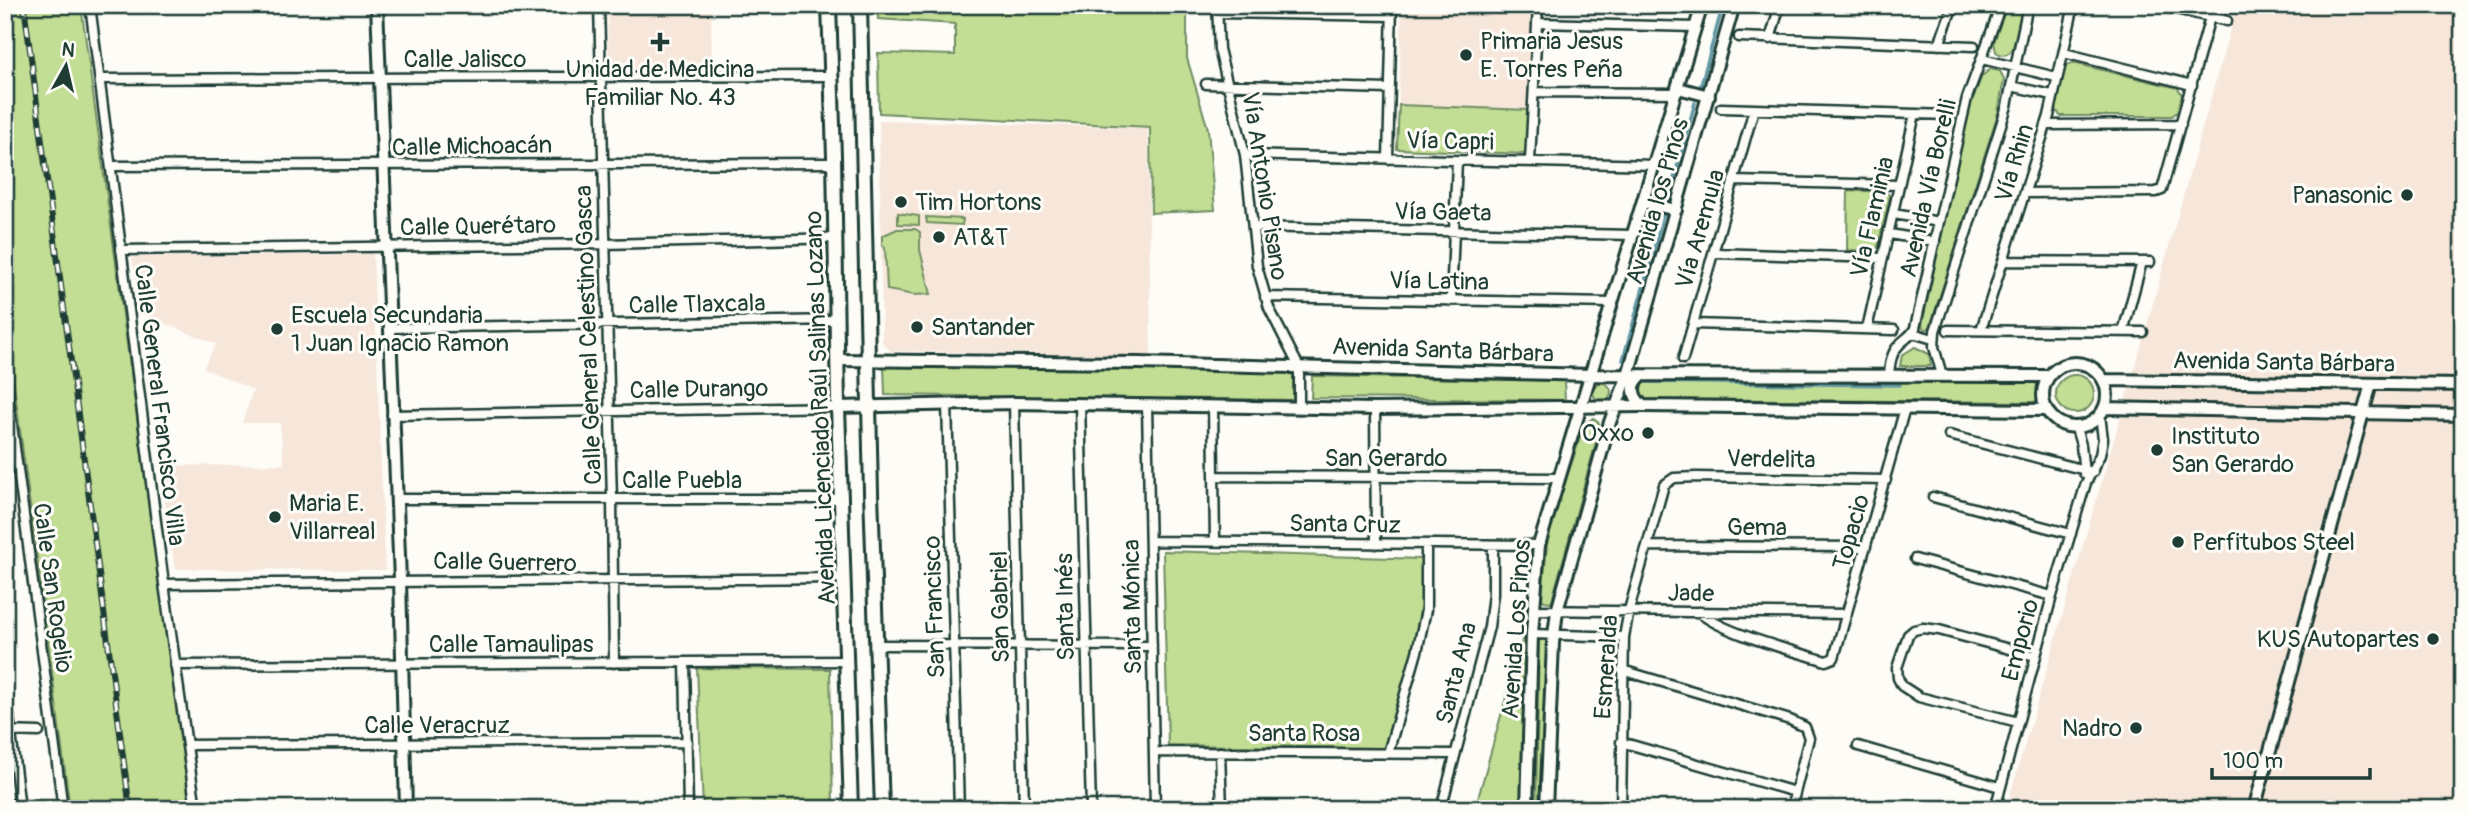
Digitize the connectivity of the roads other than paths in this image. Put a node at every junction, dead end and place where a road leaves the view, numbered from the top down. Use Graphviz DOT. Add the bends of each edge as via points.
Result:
graph roads {
  1 [pos="90,5"];
  2 [pos="377,5"];
  3 [pos="598,5"];
  4 [pos="829,5"];
  5 [pos="860,5"];
  6 [pos="1392,5"];
  7 [pos="1538,5"];
  8 [pos="1702,5"];
  9 [pos="1734,5"];
  10 [pos="1780,5"];
  11 [pos="1953,5"];
  12 [pos="2001,5"];
  13 [pos="2028,5"];
  14 [pos="2074,5"];
  15 [pos="2158,5"];
  16 [pos="1217,9"];
  17 [pos="1392,16"];
  18 [pos="2210,18"];
  19 [pos="2227,21"];
  20 [pos="1538,23"];
  21 [pos="1695,27"];
  22 [pos="1739,37"];
  23 [pos="1770,39"];
  24 [pos="1938,44"];
  25 [pos="1974,46"];
  26 [pos="2064,53"];
  27 [pos="1982,59"];
  28 [pos="2014,68"];
  29 [pos="831,76"];
  30 [pos="601,77"];
  31 [pos="2056,77"];
  32 [pos="379,78"];
  33 [pos="100,79"];
  34 [pos="1206,84"];
  35 [pos="1229,85"];
  36 [pos="2192,85"];
  37 [pos="2011,86"];
  38 [pos="1389,89"];
  39 [pos="1677,91"];
  40 [pos="1534,92"];
  41 [pos="2052,95"];
  42 [pos="1709,96"];
  43 [pos="1721,108"];
  44 [pos="1754,109"];
  45 [pos="1915,114"];
  46 [pos="1949,115"];
  47 [pos="2181,124"];
  48 [pos="2046,125"];
  49 [pos="1245,155"];
  50 [pos="1388,159"];
  51 [pos="1457,161"];
  52 [pos="1530,162"];
  53 [pos="603,163"];
  54 [pos="835,163"];
  55 [pos="1655,165"];
  56 [pos="111,166"];
  57 [pos="382,166"];
  58 [pos="1733,181"];
  59 [pos="1899,185"];
  60 [pos="2025,193"];
  61 [pos="1643,202"];
  62 [pos="1676,211"];
  63 [pos="1894,214"];
  64 [pos="1939,222"];
  65 [pos="1253,227"];
  66 [pos="1453,232"];
  67 [pos="1890,234"];
  68 [pos="1633,235"];
  69 [pos="836,238"];
  70 [pos="1935,242"];
  71 [pos="605,244"];
  72 [pos="386,247"];
  73 [pos="121,250"];
  74 [pos="1713,253"];
  75 [pos="1882,258"];
  76 [pos="2003,261"];
  77 [pos="1265,297"];
  78 [pos="1451,301"];
  79 [pos="1613,303"];
  80 [pos="836,320"];
  81 [pos="1693,324"];
  82 [pos="606,326"];
  83 [pos="390,328"];
  84 [pos="1867,330"];
  85 [pos="1894,330"];
  86 [pos="1948,330"];
  87 [pos="1981,330"];
  88 [pos="2123,332"];
  89 [pos="2143,332"];
  90 [pos="1913,333"];
  91 [pos="1933,339"];
  92 [pos="868,359"];
  93 [pos="1683,359"];
  94 [pos="837,360"];
  95 [pos="1299,367"];
  96 [pos="5,372"];
  97 [pos="1889,374"];
  98 [pos="1592,375"];
  99 [pos="1628,375"];
  100 [pos="1642,375"];
  101 [pos="1942,375"];
  102 [pos="2048,376"];
  103 [pos="2104,380"];
  104 [pos="2371,384"];
  105 [pos="2463,384"];
  106 [pos="1014,403"];
  107 [pos="947,404"];
  108 [pos="1080,404"];
  109 [pos="1147,405"];
  110 [pos="1213,405"];
  111 [pos="869,406"];
  112 [pos="1616,406"];
  113 [pos="1643,406"];
  114 [pos="838,407"];
  115 [pos="1299,407"];
  116 [pos="1581,407"];
  117 [pos="1905,408"];
  118 [pos="1375,409"];
  119 [pos="610,410"];
  120 [pos="2045,410"];
  121 [pos="2102,412"];
  122 [pos="2363,413"];
  123 [pos="392,415"];
  124 [pos="2463,415"];
  125 [pos="2076,428"];
  126 [pos="1949,435"];
  127 [pos="2083,469"];
  128 [pos="2093,472"];
  129 [pos="1214,476"];
  130 [pos="1376,477"];
  131 [pos="1558,478"];
  132 [pos="1885,480"];
  133 [pos="2086,482"];
  134 [pos="1662,491"];
  135 [pos="1933,497"];
  136 [pos="397,499"];
  137 [pos="843,499"];
  138 [pos="612,500"];
  139 [pos="2071,534"];
  140 [pos="1150,541"];
  141 [pos="1215,541"];
  142 [pos="1376,544"];
  143 [pos="1426,545"];
  144 [pos="1493,545"];
  145 [pos="1539,545"];
  146 [pos="1647,546"];
  147 [pos="1866,547"];
  148 [pos="1915,559"];
  149 [pos="845,578"];
  150 [pos="400,580"];
  151 [pos="613,582"];
  152 [pos="164,584"];
  153 [pos="2052,596"];
  154 [pos="1533,610"];
  155 [pos="1629,610"];
  156 [pos="1557,611"];
  157 [pos="1699,612"];
  158 [pos="1847,614"];
  159 [pos="1532,634"];
  160 [pos="1554,635"];
  161 [pos="1624,637"];
  162 [pos="876,645"];
  163 [pos="954,646"];
  164 [pos="1020,646"];
  165 [pos="1152,646"];
  166 [pos="1085,647"];
  167 [pos="2035,656"];
  168 [pos="848,661"];
  169 [pos="685,662"];
  170 [pos="614,663"];
  171 [pos="402,664"];
  172 [pos="175,665"];
  173 [pos="1622,670"];
  174 [pos="5,682"];
  175 [pos="2018,722"];
  176 [pos="8,731"];
  177 [pos="39,732"];
  178 [pos="687,742"];
  179 [pos="1621,742"];
  180 [pos="404,744"];
  181 [pos="188,745"];
  182 [pos="1858,746"];
  183 [pos="1154,752"];
  184 [pos="1220,752"];
  185 [pos="1388,753"];
  186 [pos="1455,754"];
  187 [pos="2000,788"];
  188 [pos="1795,792"];
  189 [pos="5,804"];
  190 [pos="20,807"];
  191 [pos="63,809"];
  192 [pos="196,809"];
  193 [pos="406,809"];
  194 [pos="688,809"];
  195 [pos="851,809"];
  196 [pos="882,809"];
  197 [pos="959,809"];
  198 [pos="1024,809"];
  199 [pos="1091,809"];
  200 [pos="1155,809"];
  201 [pos="1222,809"];
  202 [pos="1441,809"];
  203 [pos="1527,809"];
  204 [pos="1546,809"];
  205 [pos="1621,809"];
  206 [pos="1791,809"];
  207 [pos="1995,809"];
  208 [pos="2254,809"];
  1 -- 33 [label="street, Calle General Francisco Villa"];
  2 -- 32 [label="street"];
  3 -- 30 [label="street, Calle General Celestino Gasca"];
  4 -- 29 [label="main road, Avenida Licenciado Raúl Salinas Lozano"];
  5 -- 92 [label="main road, Avenida Licenciado Raúl Salinas Lozano"];
  6 -- 17 [label="street"];
  7 -- 20 [label="street"];
  8 -- 21 [label="street, Avenida los Pinos"];
  9 -- 42 [label="street, Avenida los Pinos"];
  10 -- 23 [label="street"];
  11 -- 24 [label="street"];
  12 -- 27 [label="street, Avenida Vía Borelli"];
  13 -- 28 [label="street, Avenida Vía Borelli"];
  14 -- 26 [label="street, Vía Rhin"];
  15 -- 18 [label="street"];
  16 -- 17 [label="street"];
  16 -- 35 [label="street, Vía Antonio Pisano" via="1219,49"];
  17 -- 38 [label="street"];
  18 -- 19 [label="street"];
  18 -- 36 [label="street"];
  20 -- 21 [label="street"];
  20 -- 40 [label="street"];
  21 -- 39 [label="street, Avenida los Pinos"];
  22 -- 23 [label="street"];
  23 -- 24 [label="street"];
  24 -- 25 [label="street"];
  26 -- 31 [label="street, Vía Rhin"];
  26 -- 36 [label="street"];
  27 -- 28 [label="street"];
  27 -- 64 [label="street, Avenida Vía Borelli" via="1967,99"];
  28 -- 31 [label="street"];
  28 -- 37 [label="street, Avenida Vía Borelli"];
  29 -- 30 [label="street, Calle Jalisco"];
  29 -- 54 [label="main road, Avenida Licenciado Raúl Salinas Lozano"];
  30 -- 32 [label="street, Calle Jalisco"];
  30 -- 53 [label="street, Calle General Celestino Gasca"];
  31 -- 41 [label="street, Vía Rhin"];
  32 -- 33 [label="street, Calle Jalisco"];
  32 -- 57 [label="street"];
  33 -- 56 [label="street, Calle General Francisco Villa"];
  34 -- 35 [label="street"];
  35 -- 38 [label="street"];
  35 -- 49 [label="street, Vía Antonio Pisano"];
  36 -- 47 [label="street"];
  37 -- 41 [label="street"];
  37 -- 91 [label="street, Avenida Vía Borelli"];
  38 -- 50 [label="street"];
  39 -- 40 [label="street"];
  39 -- 42 [label="street"];
  39 -- 55 [label="street, Avenida los Pinos"];
  40 -- 52 [label="street"];
  41 -- 48 [label="street, Vía Rhin"];
  42 -- 62 [label="street, Avenida los Pinos"];
  43 -- 44 [label="street"];
  44 -- 45 [label="street"];
  44 -- 58 [label="street, Vía Aremula"];
  45 -- 46 [label="street"];
  45 -- 59 [label="street, Vía Flaminia"];
  47 -- 48 [label="street"];
  47 -- 60 [label="street" via="2162,190"];
  48 -- 60 [label="street, Vía Rhin"];
  49 -- 50 [label="street, Vía Capri"];
  49 -- 65 [label="street, Vía Antonio Pisano"];
  50 -- 51 [label="street, Vía Capri"];
  51 -- 52 [label="street, Vía Capri"];
  51 -- 66 [label="street"];
  52 -- 55 [label="street, Vía Capri"];
  53 -- 54 [label="street, Calle Michoacán"];
  53 -- 57 [label="street, Calle Michoacán"];
  53 -- 71 [label="street, Calle General Celestino Gasca"];
  54 -- 69 [label="main road, Avenida Licenciado Raúl Salinas Lozano"];
  55 -- 61 [label="street, Avenida los Pinos"];
  56 -- 57 [label="street, Calle Michoacán"];
  56 -- 73 [label="street, Calle General Francisco Villa"];
  57 -- 72 [label="street"];
  58 -- 59 [label="street"];
  58 -- 74 [label="street, Vía Aremula"];
  59 -- 63 [label="street, Vía Flaminia"];
  60 -- 76 [label="street, Vía Rhin"];
  61 -- 62 [label="street"];
  61 -- 68 [label="street, Avenida los Pinos"];
  62 -- 99 [label="street, Avenida los Pinos"];
  63 -- 64 [label="street"];
  63 -- 67 [label="street, Vía Flaminia"];
  64 -- 70 [label="street, Avenida Vía Borelli"];
  65 -- 66 [label="street, Vía Gaeta"];
  65 -- 77 [label="street, Vía Antonio Pisano"];
  66 -- 68 [label="street, Vía Gaeta"];
  66 -- 78 [label="street"];
  67 -- 70 [label="street"];
  67 -- 75 [label="street, Vía Flaminia"];
  68 -- 79 [label="street, Avenida los Pinos"];
  69 -- 71 [label="street, Calle Querétaro"];
  69 -- 80 [label="main road, Avenida Licenciado Raúl Salinas Lozano"];
  70 -- 90 [label="street, Avenida Vía Borelli"];
  71 -- 72 [label="street, Calle Querétaro"];
  71 -- 82 [label="street, Calle General Celestino Gasca"];
  72 -- 73 [label="street, Calle Querétaro"];
  72 -- 83 [label="street"];
  73 -- 152 [label="street, Calle General Francisco Villa"];
  74 -- 75 [label="street"];
  74 -- 81 [label="street, Vía Aremula"];
  75 -- 84 [label="street, Vía Flaminia"];
  76 -- 87 [label="street, Vía Rhin"];
  76 -- 88 [label="street" via="2146,262"];
  77 -- 78 [label="street, Vía Latina"];
  77 -- 95 [label="street, Vía Antonio Pisano"];
  78 -- 79 [label="street, Vía Latina"];
  79 -- 98 [label="street, Avenida los Pinos"];
  80 -- 82 [label="street, Calle Tlaxcala"];
  80 -- 94 [label="main road, Avenida Licenciado Raúl Salinas Lozano"];
  81 -- 84 [label="street"];
  81 -- 93 [label="street, Vía Aremula"];
  82 -- 83 [label="street, Calle Tlaxcala"];
  82 -- 119 [label="street, Calle General Celestino Gasca"];
  83 -- 123 [label="street"];
  84 -- 85 [label="street"];
  86 -- 87 [label="street"];
  87 -- 88 [label="street"];
  88 -- 89 [label="street"];
  90 -- 91 [label="street"];
  90 -- 97 [label="street, Avenida Vía Borelli" via="1893,353"];
  91 -- 101 [label="street"];
  92 -- 94 [label="street, Avenida Santa Bárbara"];
  92 -- 95 [label="street, Avenida Santa Bárbara"];
  92 -- 111 [label="main road, Avenida Licenciado Raúl Salinas Lozano"];
  94 -- 114 [label="main road, Avenida Licenciado Raúl Salinas Lozano"];
  95 -- 98 [label="street, Avenida Santa Bárbara"];
  95 -- 115 [label="street, Vía Antonio Pisano"];
  96 -- 191 [label="street, Calle San Rogelio"];
  97 -- 100 [label="street, Avenida Santa Bárbara"];
  97 -- 101 [label="street, Avenida Santa Bárbara"];
  98 -- 99 [label="street, Avenida Santa Bárbara"];
  98 -- 116 [label="street, Avenida Los Pinos"];
  99 -- 100 [label="street, Avenida Santa Bárbara"];
  99 -- 112 [label="street, Avenida los Pinos"];
  100 -- 113 [label="street" via="1633,390"];
  101 -- 102 [label="street, Avenida Santa Bárbara"];
  102 -- 103 [label="street" via="2073,363 2092,368"];
  102 -- 120 [label="street" via="2042,393"];
  103 -- 104 [label="street, Avenida Santa Bárbara"];
  103 -- 121 [label="street" via="2107,391"];
  104 -- 105 [label="street, Avenida Santa Bárbara"];
  104 -- 122 [label="street"];
  106 -- 107 [label="street"];
  106 -- 108 [label="street"];
  106 -- 164 [label="street, San Gabriel"];
  107 -- 111 [label="street"];
  107 -- 163 [label="street, San Francisco"];
  108 -- 109 [label="street"];
  108 -- 166 [label="street, Santa Inés"];
  109 -- 110 [label="street"];
  109 -- 140 [label="street, Santa Mónica"];
  110 -- 115 [label="street"];
  110 -- 129 [label="street"];
  111 -- 114 [label="street"];
  111 -- 162 [label="main road, Avenida Licenciado Raúl Salinas Lozano"];
  112 -- 113 [label="street"];
  112 -- 116 [label="street"];
  112 -- 156 [label="street, Avenida Los Pinos"];
  113 -- 117 [label="street"];
  114 -- 119 [label="street, Calle Durango"];
  114 -- 137 [label="main road, Avenida Licenciado Raúl Salinas Lozano"];
  115 -- 118 [label="street"];
  116 -- 118 [label="street"];
  116 -- 131 [label="street, Avenida Los Pinos"];
  117 -- 120 [label="street"];
  117 -- 132 [label="street, Topacio"];
  118 -- 130 [label="street"];
  119 -- 123 [label="street, Calle Durango"];
  119 -- 138 [label="street, Calle General Celestino Gasca"];
  120 -- 125 [label="street" via="2055,421"];
  121 -- 122 [label="street, Avenida Santa Bárbara"];
  121 -- 125 [label="street"];
  121 -- 128 [label="street, Emporio" via="2103,439"];
  122 -- 124 [label="street, Avenida Santa Bárbara"];
  122 -- 208 [label="street"];
  123 -- 136 [label="street"];
  125 -- 127 [label="street, Emporio"];
  126 -- 127 [label="street"];
  127 -- 128 [label="street"];
  127 -- 133 [label="street, Emporio"];
  128 -- 133 [label="street, Emporio"];
  129 -- 130 [label="street, San Gerardo"];
  129 -- 141 [label="street"];
  130 -- 131 [label="street, San Gerardo"];
  130 -- 142 [label="street"];
  131 -- 145 [label="street, Avenida Los Pinos"];
  132 -- 134 [label="street, Verdelita" via="1685,477 1668,482"];
  132 -- 147 [label="street, Topacio"];
  133 -- 139 [label="street, Emporio"];
  134 -- 146 [label="street, Esmeralda"];
  135 -- 139 [label="street"];
  136 -- 138 [label="street, Calle Puebla"];
  136 -- 150 [label="street"];
  137 -- 138 [label="street, Calle Puebla"];
  137 -- 149 [label="main road, Avenida Licenciado Raúl Salinas Lozano"];
  138 -- 151 [label="street, Calle General Celestino Gasca"];
  139 -- 153 [label="street, Emporio"];
  140 -- 141 [label="street, Santa Cruz"];
  140 -- 165 [label="street, Santa Mónica"];
  141 -- 142 [label="street, Santa Cruz"];
  142 -- 143 [label="street, Santa Cruz"];
  143 -- 144 [label="street, Santa Cruz"];
  143 -- 185 [label="street" via="1425,619"];
  144 -- 145 [label="street, Santa Cruz"];
  144 -- 186 [label="street, Santa Ana" via="1489,627"];
  145 -- 154 [label="street, Avenida Los Pinos"];
  146 -- 147 [label="street, Gema"];
  146 -- 155 [label="street, Esmeralda"];
  147 -- 158 [label="street, Topacio"];
  148 -- 153 [label="street"];
  149 -- 151 [label="street, Calle Guerrero"];
  149 -- 168 [label="main road, Avenida Licenciado Raúl Salinas Lozano"];
  150 -- 151 [label="street, Calle Guerrero"];
  150 -- 152 [label="street, Calle Guerrero"];
  150 -- 171 [label="street"];
  151 -- 170 [label="street, Calle General Celestino Gasca"];
  152 -- 172 [label="street, Calle General Francisco Villa"];
  153 -- 167 [label="street, Emporio"];
  154 -- 156 [label="street, Jade"];
  154 -- 159 [label="street, Avenida Los Pinos"];
  155 -- 156 [label="street, Jade"];
  155 -- 157 [label="street, Jade"];
  155 -- 161 [label="street, Esmeralda"];
  156 -- 160 [label="street, Avenida Los Pinos"];
  157 -- 158 [label="street, Jade"];
  157 -- 158 [label="street, Topacio" via="1722,627 1826,661 1834,658"];
  159 -- 160 [label="street"];
  159 -- 203 [label="street, Avenida Los Pinos"];
  160 -- 161 [label="street"];
  160 -- 204 [label="street, Avenida Los Pinos"];
  161 -- 173 [label="street, Esmeralda"];
  162 -- 163 [label="street"];
  162 -- 196 [label="main road, Avenida Licenciado Raúl Salinas Lozano"];
  163 -- 164 [label="street"];
  163 -- 197 [label="street, San Francisco"];
  164 -- 166 [label="street"];
  164 -- 198 [label="street, San Gabriel"];
  165 -- 166 [label="street"];
  165 -- 183 [label="street, Santa Mónica"];
  166 -- 199 [label="street, Santa Inés"];
  167 -- 175 [label="street, Emporio"];
  167 -- 175 [label="street" via="1923,628 1908,635 1897,668 1902,685 1919,697"];
  168 -- 169 [label="street, Calle Tamaulipas"];
  168 -- 195 [label="main road, Avenida Licenciado Raúl Salinas Lozano"];
  169 -- 170 [label="street, Calle Tamaulipas"];
  169 -- 178 [label="street"];
  170 -- 171 [label="street, Calle Tamaulipas"];
  171 -- 172 [label="street, Calle Tamaulipas"];
  171 -- 180 [label="street"];
  172 -- 181 [label="street, Calle General Francisco Villa"];
  173 -- 179 [label="street, Esmeralda"];
  173 -- 188 [label="street" via="1805,727 1809,738"];
  174 -- 176 [label="street"];
  175 -- 187 [label="street, Emporio"];
  176 -- 177 [label="street"];
  176 -- 190 [label="street"];
  178 -- 180 [label="street, Calle Veracruz"];
  178 -- 194 [label="street"];
  179 -- 188 [label="street"];
  179 -- 205 [label="street, Esmeralda"];
  180 -- 181 [label="street, Calle Veracruz"];
  180 -- 193 [label="street"];
  181 -- 192 [label="street, Calle General Francisco Villa"];
  182 -- 187 [label="street"];
  183 -- 184 [label="street, Santa Rosa"];
  183 -- 200 [label="street, Santa Mónica"];
  184 -- 185 [label="street, Santa Rosa"];
  184 -- 201 [label="street"];
  185 -- 186 [label="street, Santa Rosa"];
  186 -- 202 [label="street, Santa Ana"];
  187 -- 207 [label="street, Emporio"];
  188 -- 206 [label="street"];
  189 -- 190 [label="street"];
}
